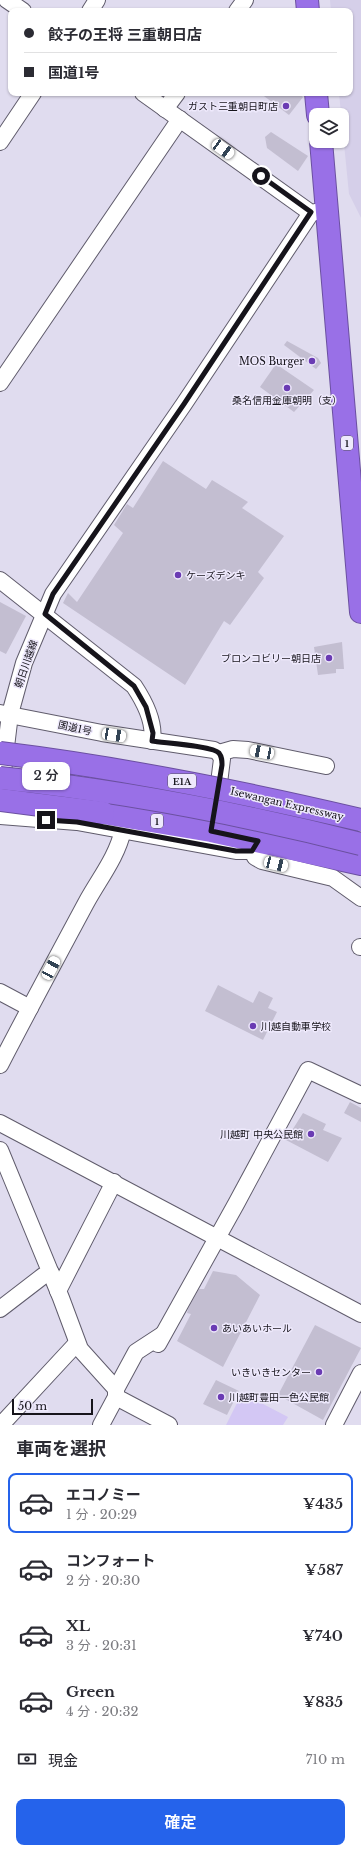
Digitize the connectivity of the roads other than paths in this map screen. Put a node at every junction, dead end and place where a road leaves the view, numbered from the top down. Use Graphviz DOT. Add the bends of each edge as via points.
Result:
graph roads {
  1 [pos="7,0"];
  2 [pos="19,8"];
  3 [pos="31,96"];
  4 [pos="147,96"];
  5 [pos="175,96"];
  6 [pos="316,96"];
  7 [pos="317,108"];
  8 [pos="165,109"];
  9 [pos="180,119"];
  10 [pos="0,142"];
  11 [pos="321,148"];
  12 [pos="318,211"];
  13 [pos="332,274"];
  14 [pos="0,383"];
  15 [pos="361,478"];
  16 [pos="0,580"];
  17 [pos="361,612"];
  18 [pos="45,614"];
  19 [pos="5,714"];
  20 [pos="152,741"];
  21 [pos="0,753"];
  22 [pos="219,753"];
  23 [pos="326,766"];
  24 [pos="0,778"];
  25 [pos="0,800"];
  26 [pos="0,807"];
  27 [pos="0,816"];
  28 [pos="361,820"];
  29 [pos="124,830"];
  30 [pos="211,831"];
  31 [pos="361,844"];
  32 [pos="255,846"];
  33 [pos="361,864"];
  34 [pos="361,898"];
  35 [pos="0,992"];
  36 [pos="30,1008"];
  37 [pos="0,1065"];
  38 [pos="361,1095"];
  39 [pos="0,1123"];
  40 [pos="0,1150"];
  41 [pos="114,1182"];
  42 [pos="217,1238"];
  43 [pos="51,1273"];
  44 [pos="58,1291"];
  45 [pos="0,1309"];
  46 [pos="361,1314"];
  47 [pos="77,1343"];
  48 [pos="361,1374"];
  49 [pos="116,1393"];
  50 [pos="1,1425"];
  51 [pos="101,1425"];
  52 [pos="170,1425"];
  53 [pos="334,1425"];
  1 -- 2 [label="street"];
  3 -- 10 [label="street"];
  4 -- 8 [label="street"];
  5 -- 8 [label="street"];
  6 -- 7 [label="highway"];
  8 -- 9 [label="street"];
  9 -- 12 [label="street"];
  9 -- 14 [label="street"];
  11 -- 12 [label="highway, 1"];
  12 -- 13 [label="highway, 1"];
  12 -- 18 [label="street, 朝日川越線" via="53,594"];
  13 -- 15 [label="highway, 1"];
  13 -- 17 [label="highway, 1"];
  16 -- 18 [label="street"];
  18 -- 19 [label="street, 朝日川越線"];
  18 -- 20 [label="street" via="134,686 146,707 153,733"];
  19 -- 20 [label="street, 国道1号"];
  19 -- 26 [label="street"];
  20 -- 22 [label="street, 国道1号" via="208,748"];
  21 -- 28 [label="highway, Isewangan Expressway / E1A, bridge" via="111,768 194,783"];
  22 -- 23 [label="street, 国道1号" via="234,749 248,750"];
  22 -- 30 [label="street" via="222,765"];
  24 -- 31 [label="highway, E1A, bridge" via="197,808"];
  25 -- 30 [label="highway, 1, bridge" via="104,813"];
  27 -- 29 [label="street, 1" via="77,822"];
  29 -- 32 [label="street, 1" via="236,851"];
  29 -- 36 [label="street" via="104,874 90,895"];
  30 -- 32 [label="highway, 1"];
  32 -- 33 [label="highway, 1"];
  32 -- 34 [label="street" via="255,857 333,878"];
  35 -- 36 [label="street"];
  36 -- 37 [label="street"];
  38 -- 42 [label="street" via="308,1070"];
  39 -- 41 [label="street"];
  40 -- 43 [label="street"];
  41 -- 42 [label="street"];
  41 -- 44 [label="street"];
  42 -- 46 [label="street"];
  42 -- 49 [label="street" via="160,1339 136,1352"];
  43 -- 44 [label="street"];
  43 -- 45 [label="street" via="43,1276"];
  44 -- 47 [label="street"];
  47 -- 49 [label="street"];
  47 -- 50 [label="street"];
  48 -- 53 [label="street"];
  49 -- 51 [label="street"];
  49 -- 52 [label="street"];
}
